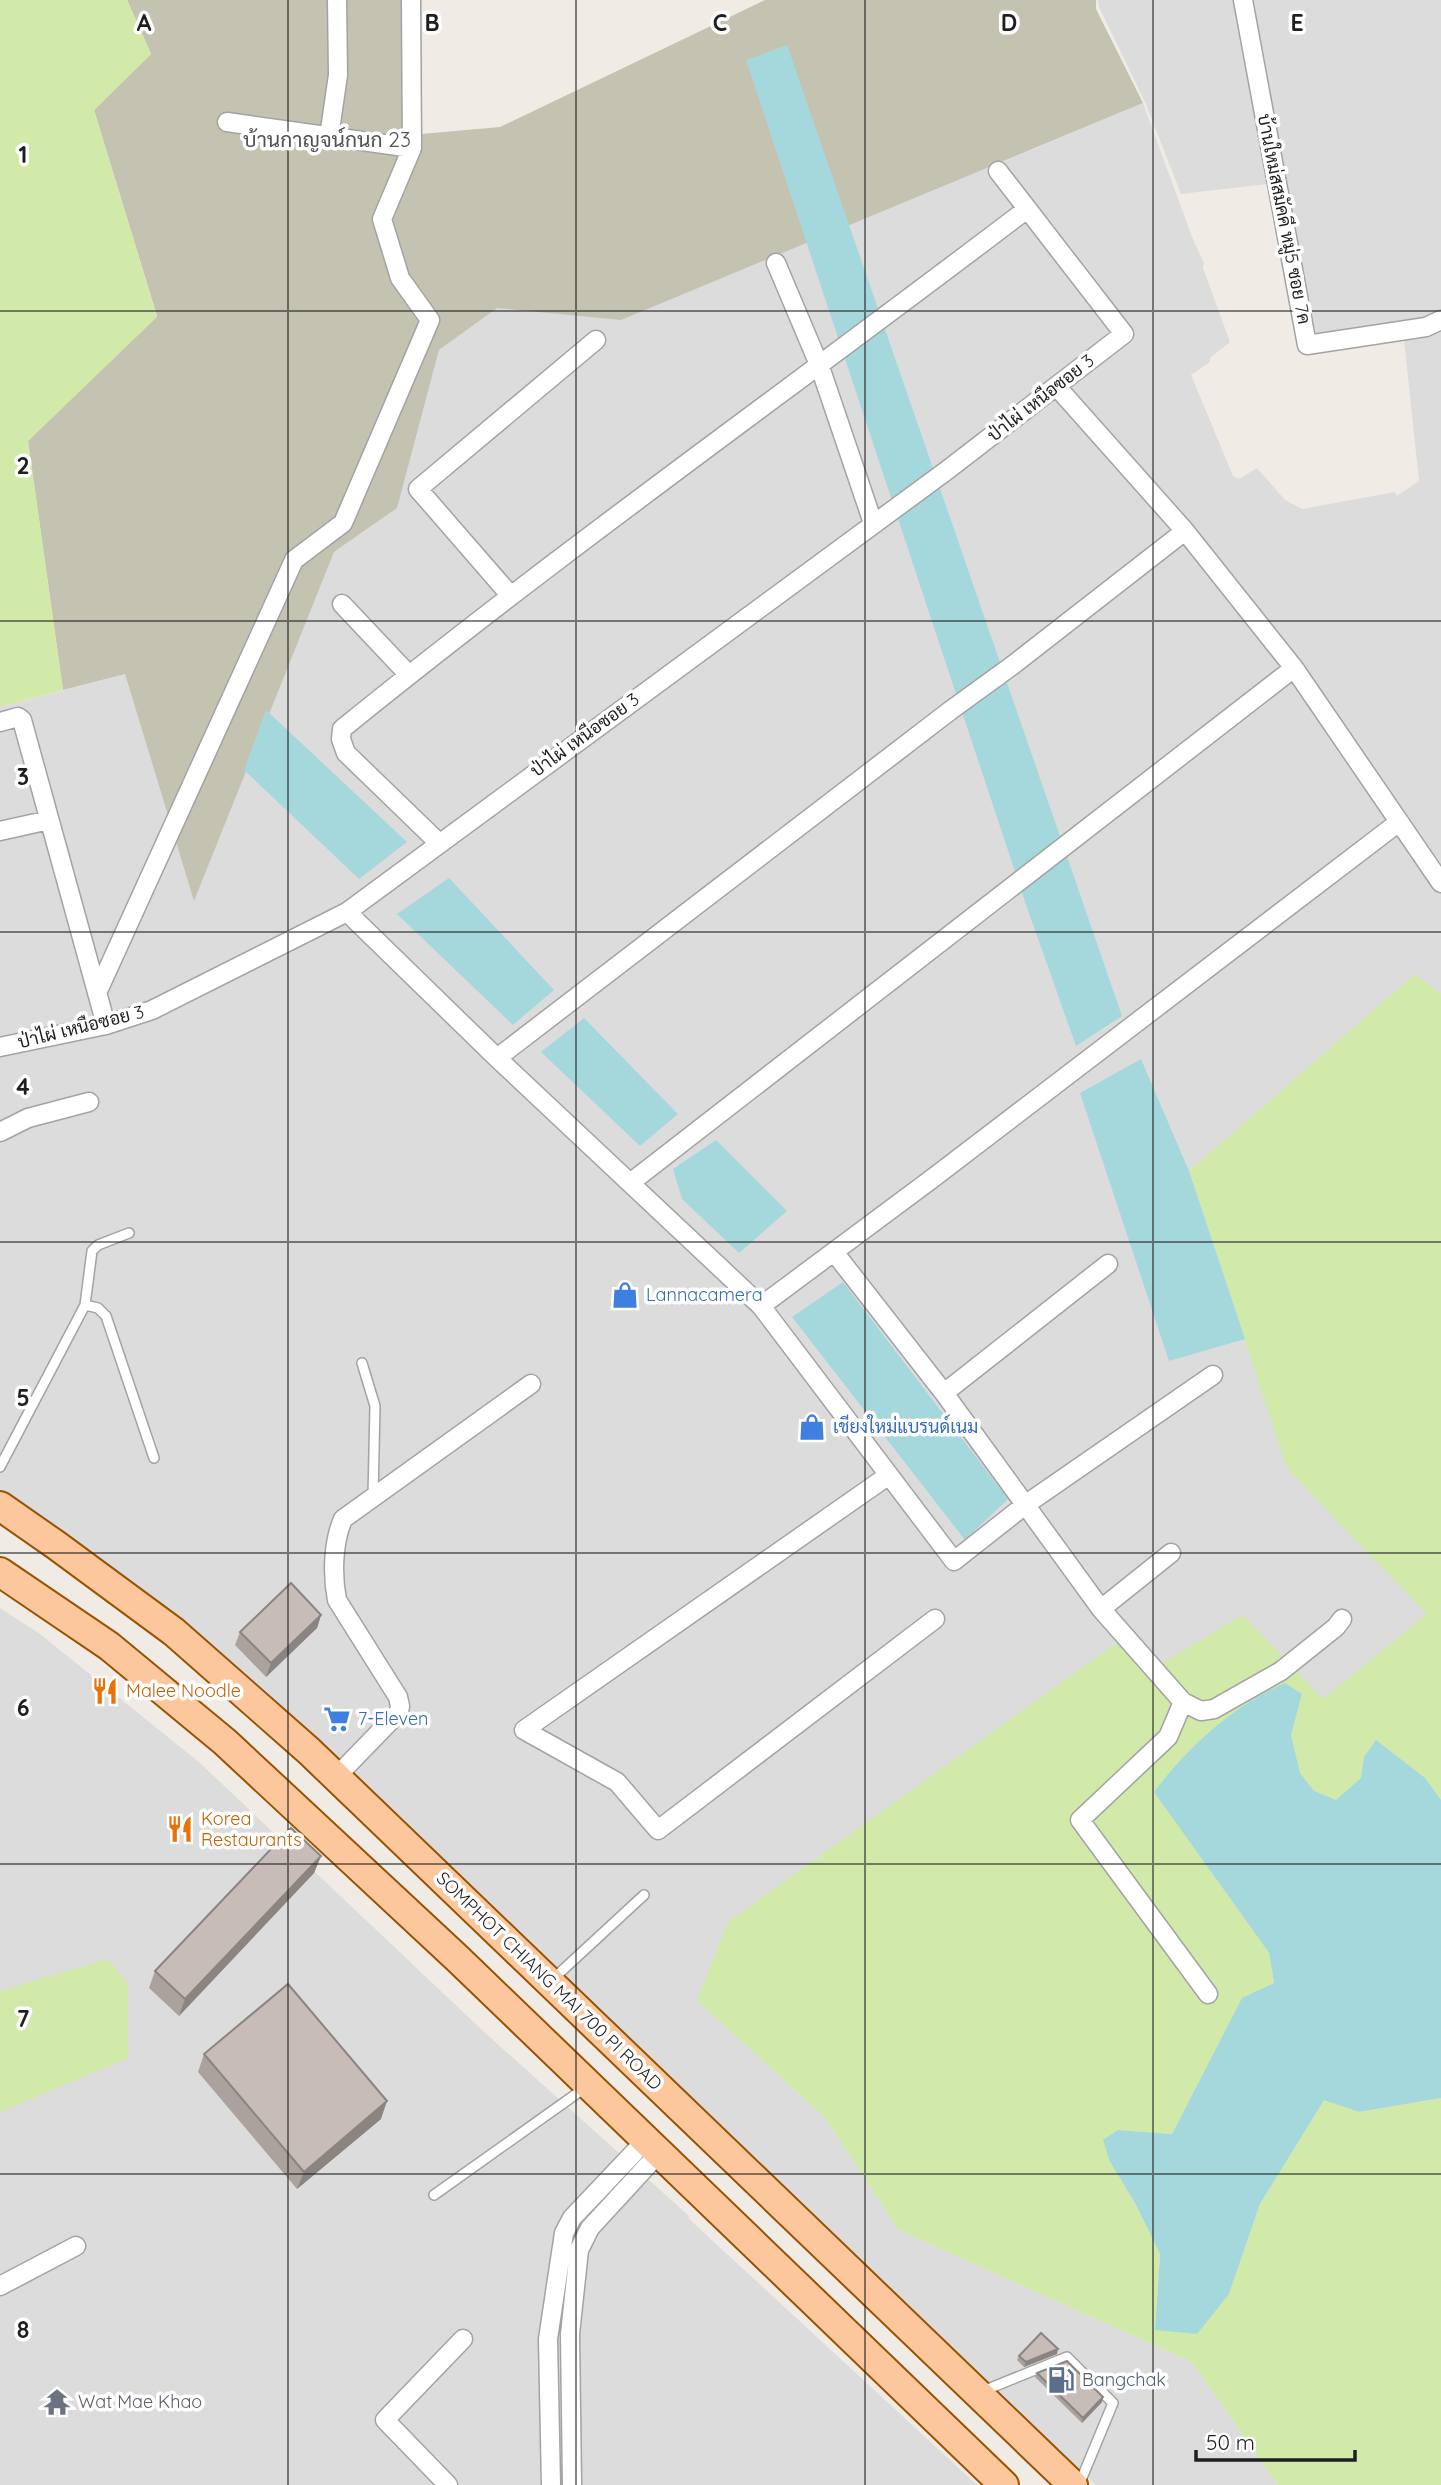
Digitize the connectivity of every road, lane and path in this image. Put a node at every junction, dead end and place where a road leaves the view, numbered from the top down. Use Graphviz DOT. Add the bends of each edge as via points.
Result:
graph roads {
  1 [pos="337,0"];
  2 [pos="411,0"];
  3 [pos="1243,0"];
  4 [pos="227,122"];
  5 [pos="329,137"];
  6 [pos="412,148"];
  7 [pos="998,171"];
  8 [pos="1027,209"];
  9 [pos="776,263"];
  10 [pos="1441,320"];
  11 [pos="596,340"];
  12 [pos="820,367"];
  13 [pos="1057,387"];
  14 [pos="873,523"];
  15 [pos="1185,531"];
  16 [pos="511,596"];
  17 [pos="342,604"];
  18 [pos="1294,668"];
  19 [pos="409,675"];
  20 [pos="0,722"];
  21 [pos="49,820"];
  22 [pos="1399,822"];
  23 [pos="0,831"];
  24 [pos="439,843"];
  25 [pos="1441,883"];
  26 [pos="346,912"];
  27 [pos="97,993"];
  28 [pos="106,1025"];
  29 [pos="0,1047"];
  30 [pos="497,1059"];
  31 [pos="89,1102"];
  32 [pos="0,1132"];
  33 [pos="630,1184"];
  34 [pos="129,1233"];
  35 [pos="834,1252"];
  36 [pos="1108,1265"];
  37 [pos="85,1305"];
  38 [pos="761,1306"];
  39 [pos="362,1363"];
  40 [pos="1213,1375"];
  41 [pos="531,1384"];
  42 [pos="944,1393"];
  43 [pos="154,1458"];
  44 [pos="0,1467"];
  45 [pos="889,1475"];
  46 [pos="373,1496"];
  47 [pos="1025,1505"];
  48 [pos="0,1506"];
  49 [pos="1171,1553"];
  50 [pos="0,1572"];
  51 [pos="1101,1609"];
  52 [pos="935,1619"];
  53 [pos="1342,1619"];
  54 [pos="1183,1702"];
  55 [pos="336,1777"];
  56 [pos="644,1895"];
  57 [pos="551,1982"];
  58 [pos="1208,1994"];
  59 [pos="589,2085"];
  60 [pos="653,2147"];
  61 [pos="433,2195"];
  62 [pos="76,2246"];
  63 [pos="0,2287"];
  64 [pos="463,2339"];
  65 [pos="978,2393"];
  66 [pos="448,2485"];
  67 [pos="551,2485"];
  68 [pos="572,2485"];
  69 [pos="1004,2485"];
  70 [pos="1073,2485"];
  71 [pos="1079,2485"];
  1 -- 5 [label="street" via="338,75"];
  2 -- 6 [label="street"];
  3 -- 10 [label="street, บ้านใหม่สสมัคคี หมู่5 ซอย 7ค" via="1307,345 1426,327"];
  4 -- 5 [label="street"];
  5 -- 6 [label="street"];
  6 -- 27 [label="street" via="382,219 400,278 430,320 343,523 294,560"];
  7 -- 8 [label="street"];
  8 -- 12 [label="street"];
  8 -- 13 [label="street, ป่าไผ่ เหนือซอย 3" via="1124,334"];
  9 -- 12 [label="street"];
  11 -- 16 [label="street" via="418,489"];
  12 -- 14 [label="street"];
  12 -- 16 [label="street"];
  13 -- 14 [label="street, ป่าไผ่ เหนือซอย 3"];
  13 -- 15 [label="street"];
  14 -- 24 [label="street, ป่าไผ่ เหนือซอย 3"];
  15 -- 18 [label="street"];
  15 -- 30 [label="street"];
  16 -- 19 [label="street"];
  17 -- 19 [label="street"];
  18 -- 22 [label="street"];
  18 -- 33 [label="street"];
  19 -- 24 [label="street" via="342,729 341,739 346,753"];
  20 -- 21 [label="street" via="22,720"];
  21 -- 23 [label="street"];
  21 -- 27 [label="street"];
  22 -- 25 [label="street"];
  22 -- 35 [label="street"];
  24 -- 26 [label="street, ป่าไผ่ เหนือซอย 3"];
  26 -- 28 [label="street, ป่าไผ่ เหนือซอย 3" via="152,1010"];
  26 -- 30 [label="street"];
  27 -- 28 [label="street"];
  28 -- 29 [label="street, ป่าไผ่ เหนือซอย 3"];
  30 -- 33 [label="street"];
  31 -- 32 [label="street" via="28,1118"];
  33 -- 38 [label="street"];
  34 -- 37 [label="lane" via="92,1251"];
  35 -- 38 [label="street"];
  35 -- 42 [label="street"];
  36 -- 42 [label="street"];
  37 -- 43 [label="lane" via="106,1316"];
  37 -- 44 [label="lane"];
  38 -- 45 [label="street"];
  39 -- 46 [label="lane" via="374,1406"];
  40 -- 47 [label="street"];
  41 -- 46 [label="street"];
  42 -- 47 [label="street"];
  45 -- 47 [label="street" via="954,1561"];
  45 -- 52 [label="street" via="524,1730 617,1782 658,1830"];
  46 -- 55 [label="street" via="342,1519 337,1533 335,1589 337,1600 400,1706"];
  47 -- 51 [label="street"];
  48 -- 55 [label="main road, SOMPHOT CHIANG MAI 700 PI ROAD" via="174,1632"];
  49 -- 51 [label="street"];
  50 -- 59 [label="main road" via="109,1646 225,1742"];
  51 -- 54 [label="street"];
  53 -- 54 [label="street" via="1281,1671 1214,1709 1201,1711"];
  54 -- 58 [label="street" via="1168,1737 1080,1820"];
  55 -- 57 [label="main road, SOMPHOT CHIANG MAI 700 PI ROAD"];
  56 -- 57 [label="lane"];
  57 -- 65 [label="main road, SOMPHOT CHIANG MAI 700 PI ROAD"];
  59 -- 60 [label="main road"];
  59 -- 61 [label="lane"];
  60 -- 67 [label="street" via="572,2218 564,2234 548,2339"];
  60 -- 68 [label="street" via="590,2228 579,2250 570,2334"];
  60 -- 69 [label="main road"];
  62 -- 63 [label="street"];
  64 -- 66 [label="street" via="385,2420"];
  65 -- 70 [label="main road, SOMPHOT CHIANG MAI 700 PI ROAD"];
  65 -- 71 [label="lane" via="1066,2357 1113,2403"];
}
